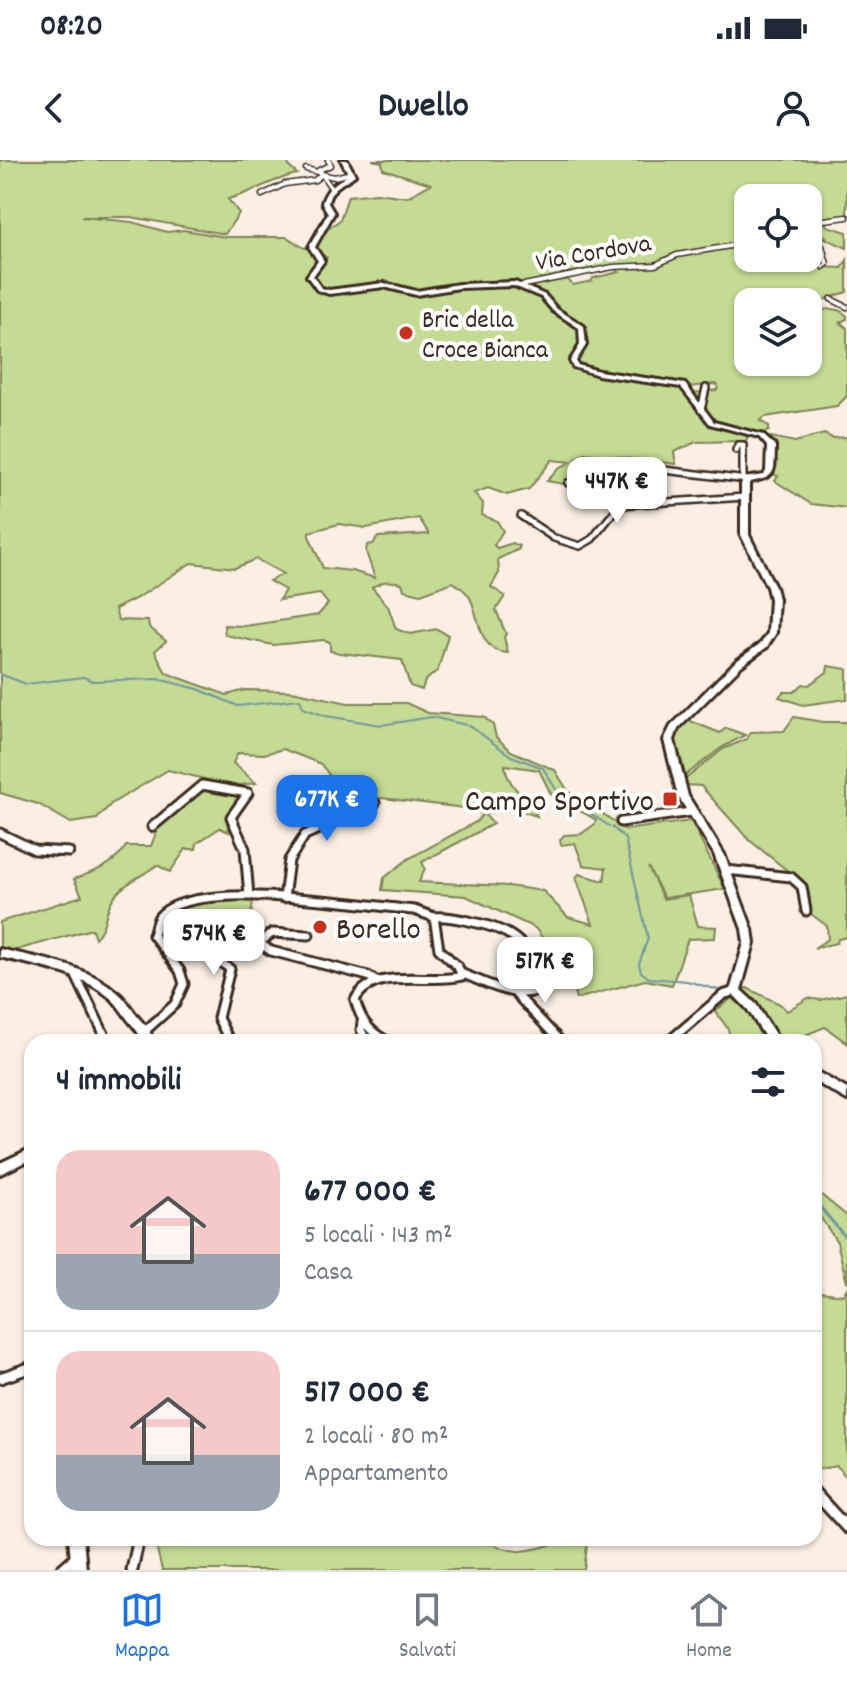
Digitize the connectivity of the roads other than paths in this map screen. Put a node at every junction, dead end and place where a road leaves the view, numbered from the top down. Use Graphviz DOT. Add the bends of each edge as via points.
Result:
graph roads {
  1 [pos="328,160"];
  2 [pos="344,160"];
  3 [pos="306,169"];
  4 [pos="352,173"];
  5 [pos="321,174"];
  6 [pos="331,188"];
  7 [pos="262,195"];
  8 [pos="847,217"];
  9 [pos="822,220"];
  10 [pos="734,245"];
  11 [pos="822,246"];
  12 [pos="823,267"];
  13 [pos="519,286"];
  14 [pos="831,299"];
  15 [pos="847,307"];
  16 [pos="706,388"];
  17 [pos="701,410"];
  18 [pos="736,450"];
  19 [pos="745,479"];
  20 [pos="568,483"];
  21 [pos="745,497"];
  22 [pos="521,516"];
  23 [pos="375,803"];
  24 [pos="687,813"];
  25 [pos="621,822"];
  26 [pos="152,827"];
  27 [pos="0,833"];
  28 [pos="69,852"];
  29 [pos="726,870"];
  30 [pos="249,896"];
  31 [pos="284,898"];
  32 [pos="806,911"];
  33 [pos="159,917"];
  34 [pos="434,917"];
  35 [pos="309,935"];
  36 [pos="0,953"];
  37 [pos="463,974"];
  38 [pos="76,976"];
  39 [pos="376,981"];
  40 [pos="512,991"];
  41 [pos="735,991"];
  42 [pos="362,1022"];
  43 [pos="104,1034"];
  44 [pos="144,1034"];
  45 [pos="148,1034"];
  46 [pos="226,1034"];
  47 [pos="363,1034"];
  48 [pos="378,1034"];
  49 [pos="555,1034"];
  50 [pos="677,1034"];
  51 [pos="769,1034"];
  52 [pos="822,1080"];
  53 [pos="847,1095"];
  54 [pos="24,1157"];
  55 [pos="0,1169"];
  56 [pos="24,1370"];
  57 [pos="0,1378"];
  58 [pos="822,1501"];
  59 [pos="847,1528"];
  60 [pos="137,1546"];
  61 [pos="78,1563"];
  62 [pos="61,1570"];
  63 [pos="132,1570"];
  1 -- 5 [label="street" via="331,165 319,170"];
  2 -- 4 [label="street"];
  3 -- 5 [label="street"];
  4 -- 5 [label="street"];
  4 -- 6 [label="street"];
  5 -- 6 [label="street"];
  5 -- 7 [label="street"];
  6 -- 13 [label="street" via="324,201 331,213 312,247 321,261 310,276 322,290 384,285 416,293 483,284"];
  8 -- 9 [label="street"];
  10 -- 13 [label="street, Via Cordova" via="677,255 655,265 613,267"];
  11 -- 12 [label="street" via="827,264"];
  13 -- 17 [label="street, Via Cordova" via="543,296 582,327 583,345 573,361 580,368 683,385"];
  14 -- 15 [label="street"];
  16 -- 17 [label="street"];
  17 -- 19 [label="street" via="725,429 767,439 770,471 766,477"];
  18 -- 19 [label="street" via="743,446"];
  19 -- 20 [label="street" via="631,466"];
  19 -- 21 [label="street"];
  21 -- 22 [label="street" via="620,505 603,519 589,542 577,547 563,545"];
  21 -- 24 [label="street" via="745,535 771,587 774,625 764,645 672,730 670,743"];
  23 -- 31 [label="street" via="305,835 289,860"];
  24 -- 25 [label="street"];
  24 -- 29 [label="street"];
  26 -- 30 [label="street" via="202,785 248,793 231,817 245,849"];
  27 -- 28 [label="street" via="35,850"];
  29 -- 32 [label="street" via="796,880"];
  29 -- 41 [label="street" via="749,936"];
  30 -- 31 [label="street"];
  30 -- 33 [label="street" via="191,899"];
  31 -- 34 [label="street" via="414,910"];
  33 -- 45 [label="street" via="153,935 184,984 175,1004"];
  33 -- 46 [label="street" via="230,969 218,1018"];
  34 -- 37 [label="street" via="439,949"];
  34 -- 40 [label="street" via="511,931 536,961 542,988 534,993"];
  35 -- 39 [label="street" via="280,933 259,940 271,951"];
  36 -- 38 [label="street"];
  37 -- 39 [label="street" via="449,982"];
  37 -- 40 [label="street"];
  38 -- 43 [label="street"];
  38 -- 44 [label="street" via="115,995"];
  39 -- 42 [label="street" via="358,996"];
  40 -- 49 [label="street"];
  41 -- 50 [label="street"];
  41 -- 51 [label="street"];
  42 -- 47 [label="street"];
  42 -- 48 [label="street"];
  52 -- 53 [label="street"];
  54 -- 55 [label="street"];
  56 -- 57 [label="street"];
  58 -- 59 [label="street"];
  60 -- 63 [label="street"];
  61 -- 62 [label="street"];
}
